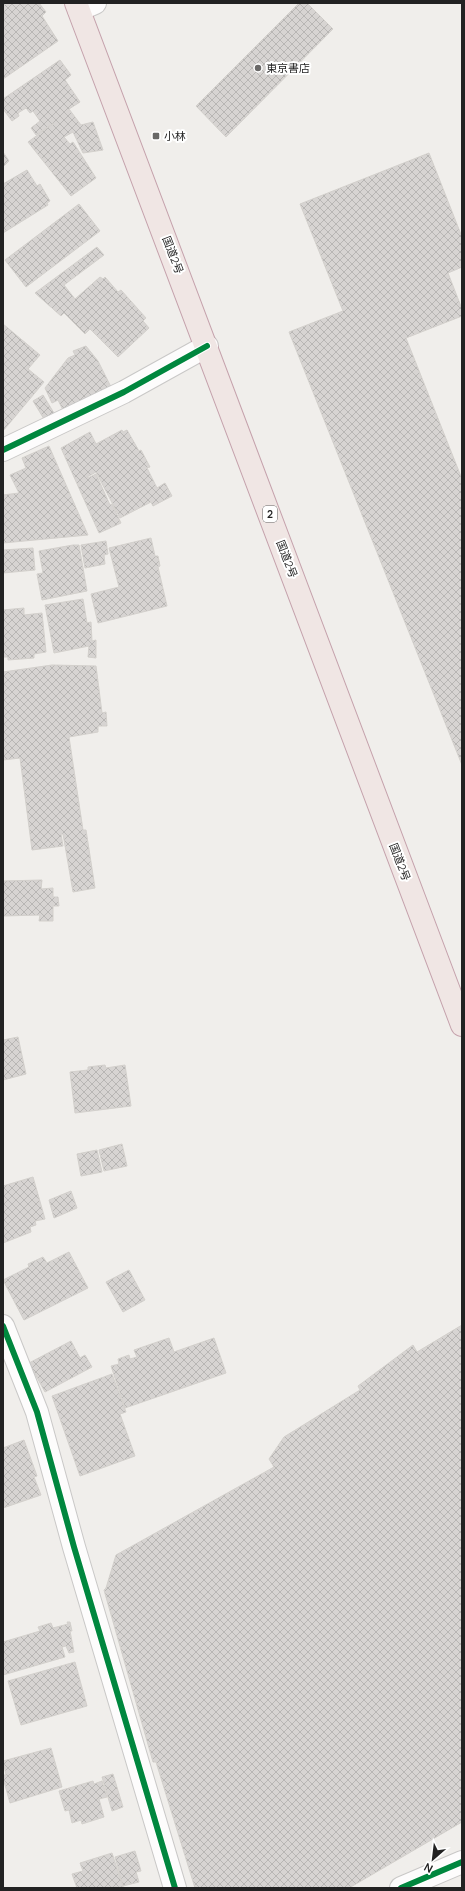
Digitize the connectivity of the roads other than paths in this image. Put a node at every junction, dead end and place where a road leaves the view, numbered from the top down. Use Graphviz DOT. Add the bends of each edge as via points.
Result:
graph roads {
  1 [pos="84,6"];
  2 [pos="207,346"];
  3 [pos="3,450"];
  4 [pos="462,1025"];
  5 [pos="3,1326"];
  6 [pos="462,1862"];
  7 [pos="175,1888"];
  8 [pos="401,1888"];
  1 -- 2 [label="highway, 国道2号 / 2"];
  2 -- 3 [label="street" via="124,392"];
  2 -- 4 [label="highway, 国道2号 / 2"];
  5 -- 7 [label="street" via="37,1412 74,1547"];
  6 -- 8 [label="street"];
}
